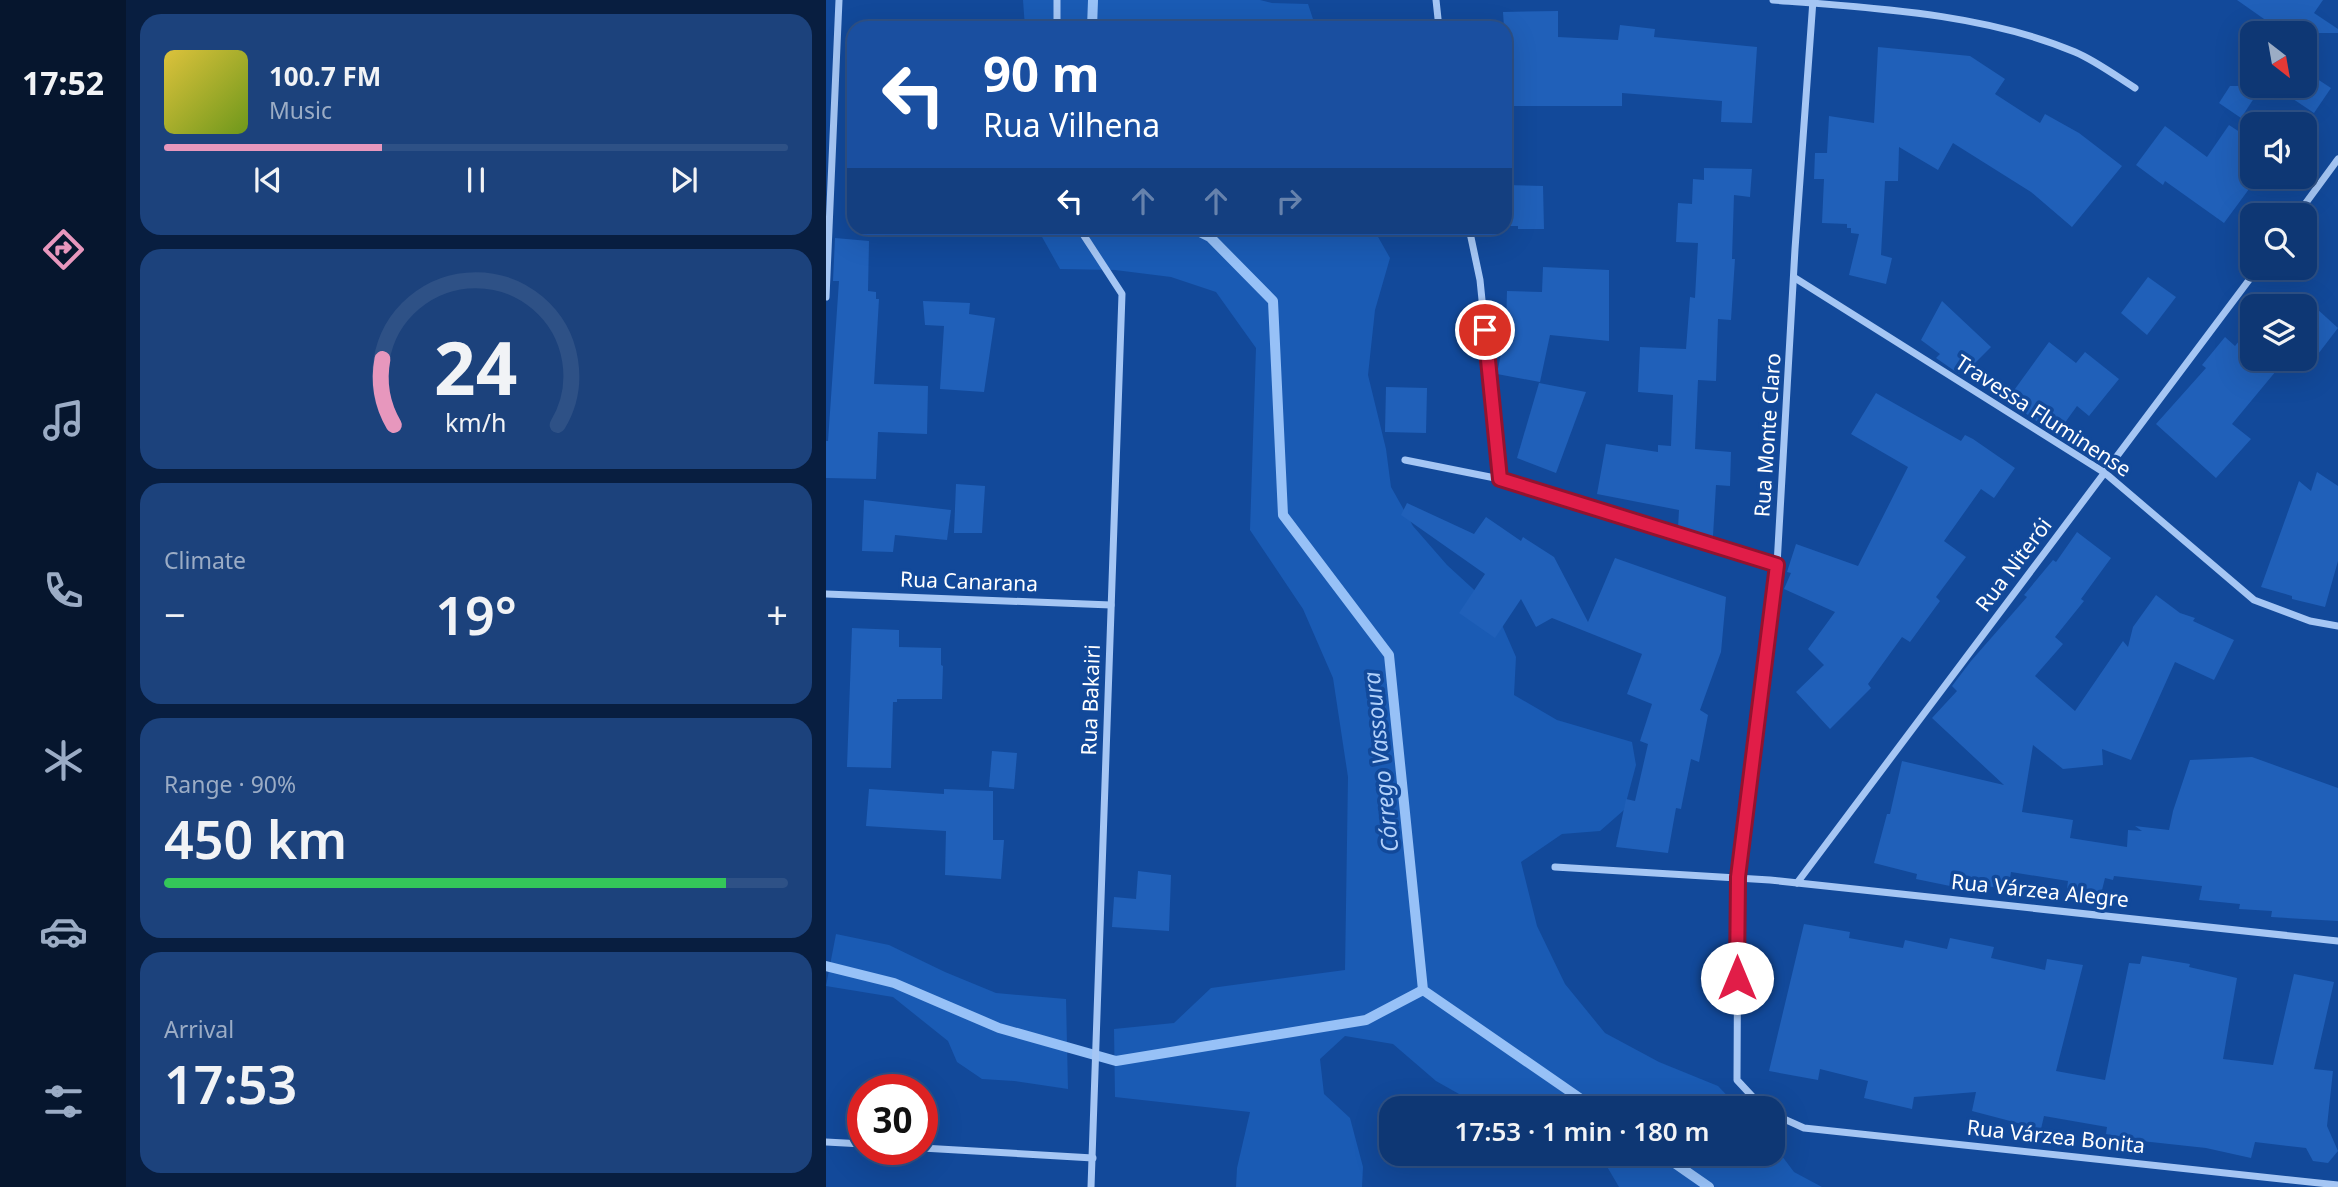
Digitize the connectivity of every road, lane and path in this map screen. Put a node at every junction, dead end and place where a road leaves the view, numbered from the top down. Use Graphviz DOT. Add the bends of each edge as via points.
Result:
graph roads {
  1 [pos="839,0"];
  2 [pos="1057,0"];
  3 [pos="1436,0"];
  4 [pos="1773,0"];
  5 [pos="1812,2"];
  6 [pos="1057,21"];
  7 [pos="1438,21"];
  8 [pos="826,48"];
  9 [pos="837,48"];
  10 [pos="2135,88"];
  11 [pos="2338,159"];
  12 [pos="2306,203"];
  13 [pos="1084,235"];
  14 [pos="1470,235"];
  15 [pos="1795,278"];
  16 [pos="2249,280"];
  17 [pos="826,297"];
  18 [pos="1405,460"];
  19 [pos="2105,473"];
  20 [pos="1500,479"];
  21 [pos="1777,565"];
  22 [pos="826,594"];
  23 [pos="1111,605"];
  24 [pos="2338,625"];
  25 [pos="1555,867"];
  26 [pos="1738,877"];
  27 [pos="1797,883"];
  28 [pos="2338,941"];
  29 [pos="1752,1096"];
  30 [pos="1785,1119"];
  31 [pos="826,1142"];
  32 [pos="847,1143"];
  33 [pos="938,1149"];
  34 [pos="1093,1158"];
  35 [pos="2338,1185"];
  36 [pos="1091,1187"];
  1 -- 9 [label="street"];
  2 -- 6 [label="street"];
  3 -- 7 [label="street"];
  4 -- 5 [label="street"];
  5 -- 10 [label="street" via="2013,30 2077,52"];
  5 -- 15 [label="street, Rua Monte Claro"];
  8 -- 9 [label="street"];
  9 -- 17 [label="street"];
  11 -- 12 [label="street"];
  13 -- 23 [label="street, Rua Bakairi" via="1122,294"];
  14 -- 20 [label="street" via="1480,280"];
  15 -- 19 [label="street, Travessa Fluminense"];
  15 -- 21 [label="street, Rua Monte Claro"];
  16 -- 19 [label="street, Rua Niterói"];
  18 -- 20 [label="street"];
  19 -- 24 [label="street, Travessa Fluminense" via="2254,600 2310,621"];
  19 -- 27 [label="street, Rua Niterói"];
  20 -- 21 [label="street"];
  21 -- 26 [label="street, Rua Monte Claro"];
  22 -- 23 [label="street, Rua Canarana"];
  23 -- 34 [label="street, Rua Bakairi"];
  25 -- 26 [label="street, Rua Várzea Alegre"];
  26 -- 27 [label="street, Rua Várzea Alegre"];
  26 -- 29 [label="street, Rua Monte Claro" via="1737,1080"];
  27 -- 28 [label="street, Rua Várzea Alegre"];
  30 -- 35 [label="street, Rua Várzea Bonita" via="1804,1128"];
  31 -- 32 [label="street"];
  33 -- 34 [label="street"];
  34 -- 36 [label="street, Rua Bakairi"];
}
